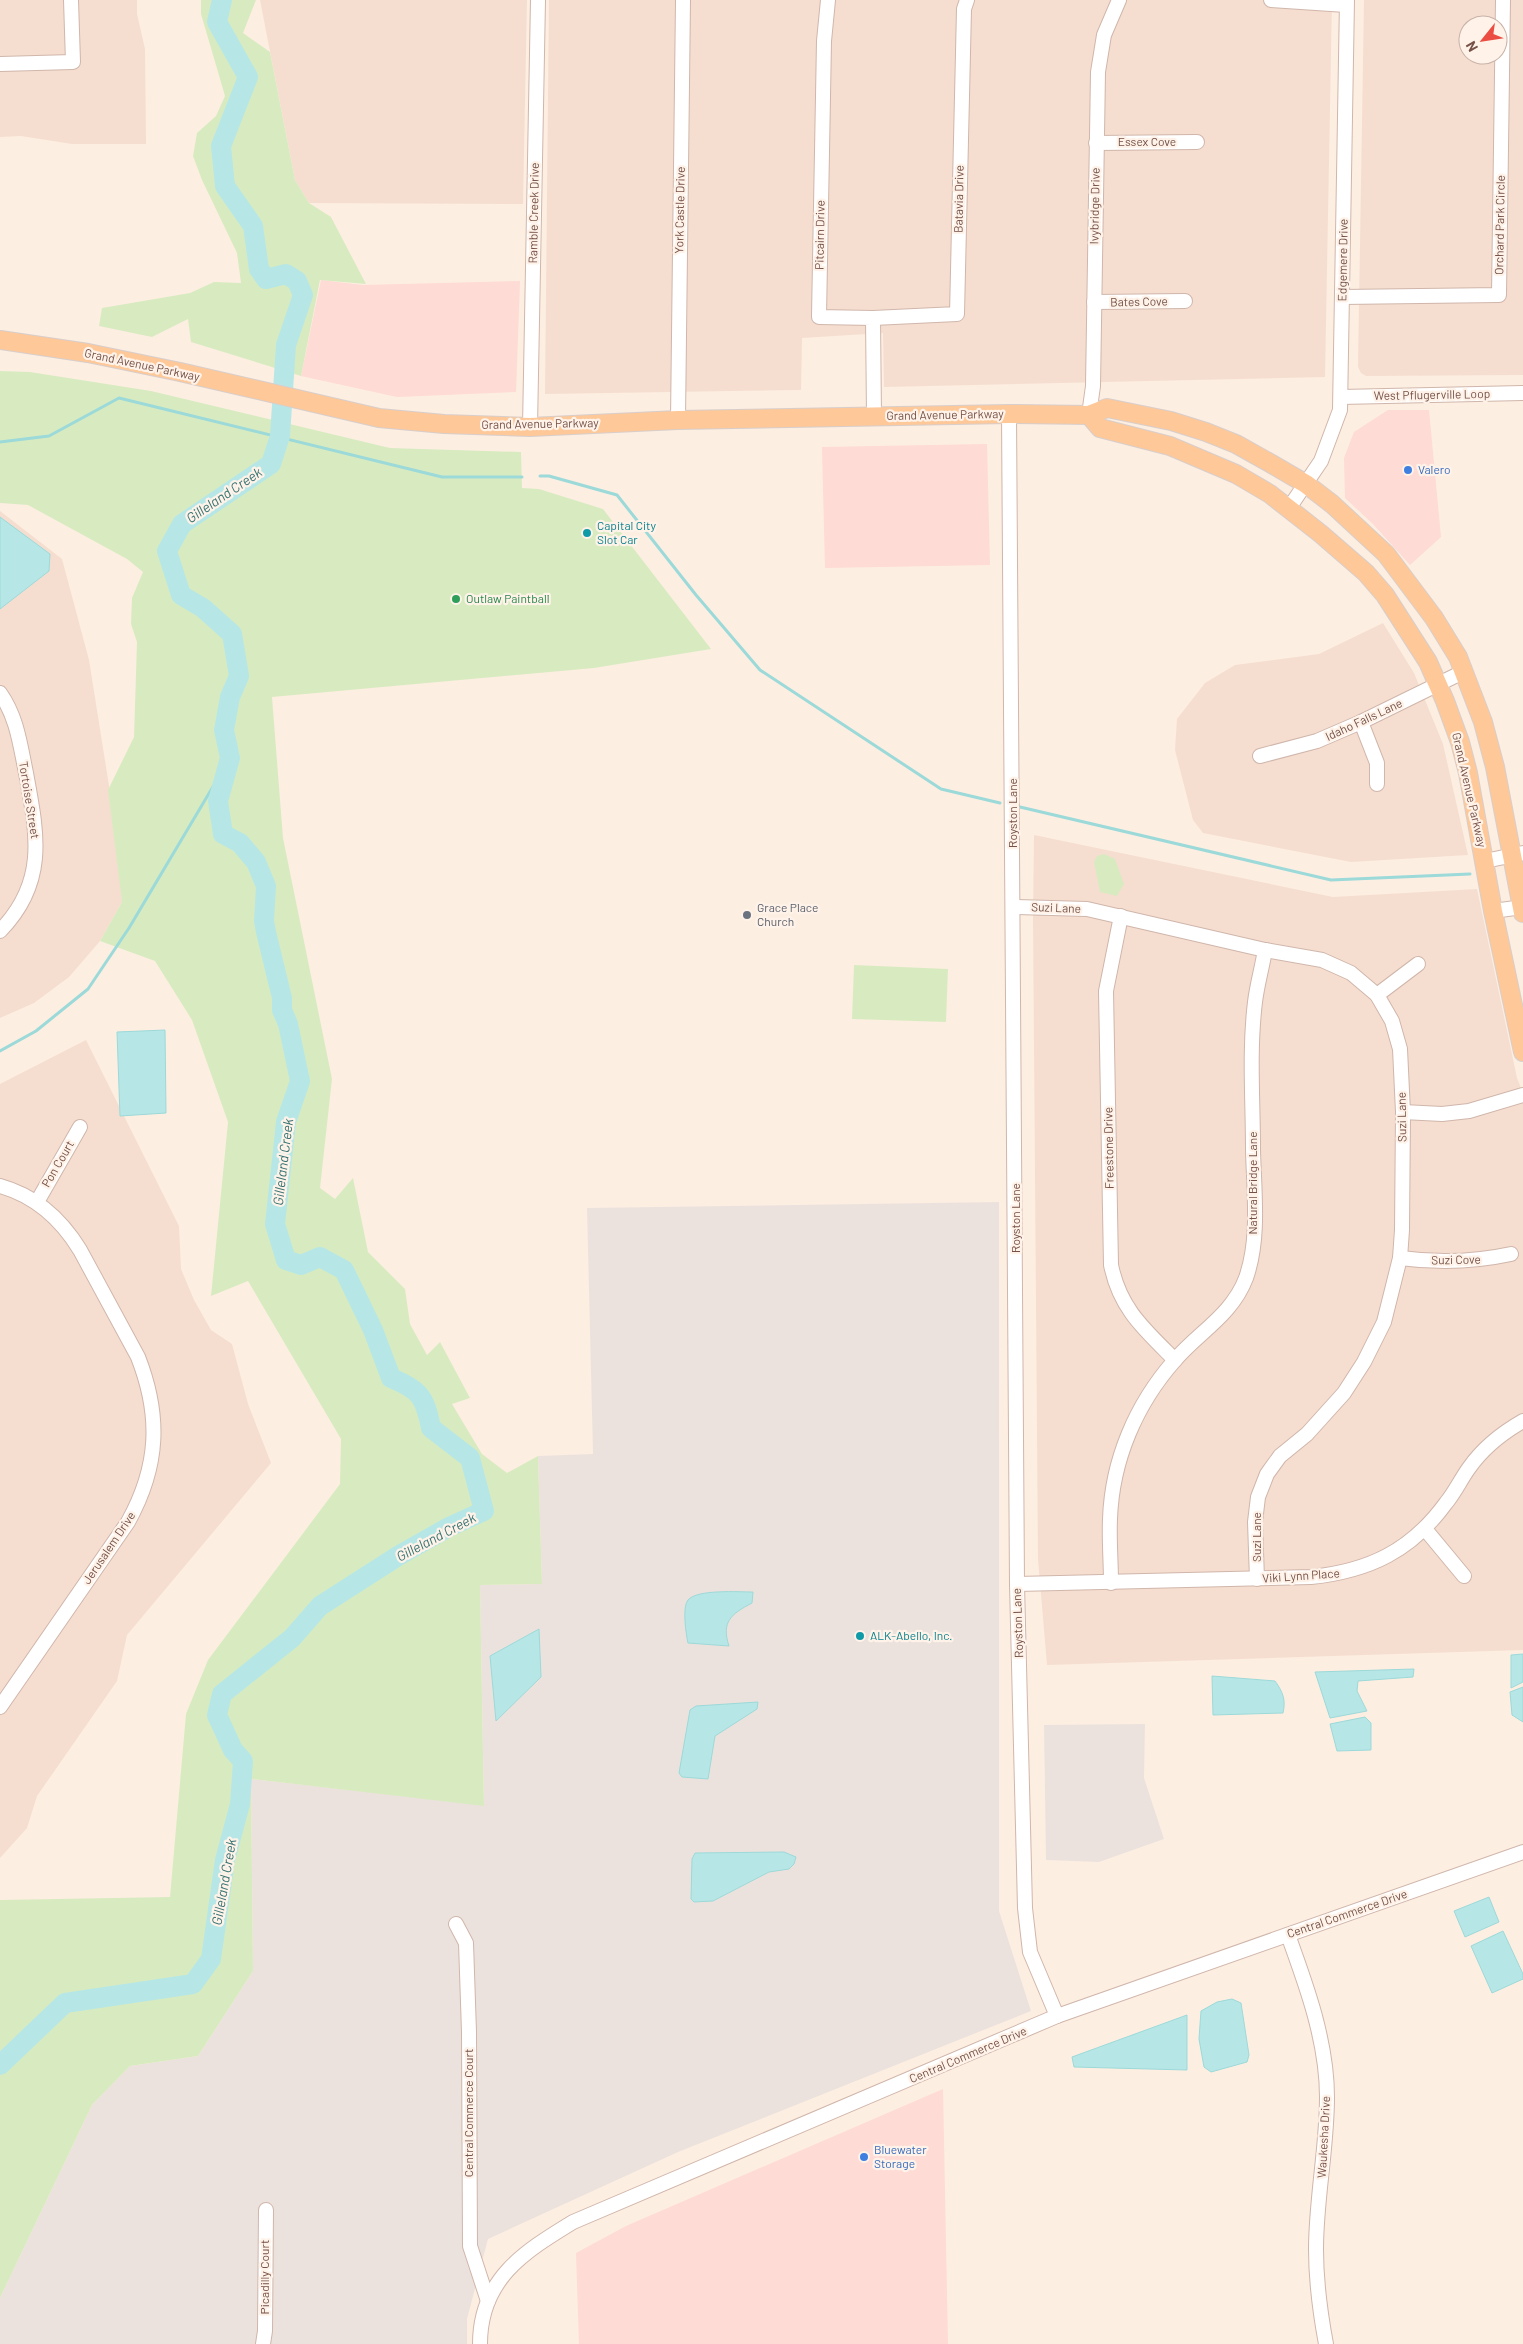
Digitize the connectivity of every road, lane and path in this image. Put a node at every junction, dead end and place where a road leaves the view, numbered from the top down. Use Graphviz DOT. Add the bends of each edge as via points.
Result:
graph roads {
  1 [pos="71,0"];
  2 [pos="538,0"];
  3 [pos="683,0"];
  4 [pos="828,0"];
  5 [pos="966,0"];
  6 [pos="1119,0"];
  7 [pos="1271,0"];
  8 [pos="1503,0"];
  9 [pos="1346,2"];
  10 [pos="0,64"];
  11 [pos="1096,142"];
  12 [pos="1197,142"];
  13 [pos="1342,297"];
  14 [pos="1185,301"];
  15 [pos="1094,302"];
  16 [pos="873,318"];
  17 [pos="0,340"];
  18 [pos="1523,393"];
  19 [pos="1341,397"];
  20 [pos="1009,414"];
  21 [pos="1089,415"];
  22 [pos="874,416"];
  23 [pos="678,420"];
  24 [pos="530,427"];
  25 [pos="1306,484"];
  26 [pos="1289,508"];
  27 [pos="1464,672"];
  28 [pos="1438,685"];
  29 [pos="0,693"];
  30 [pos="1361,722"];
  31 [pos="1260,756"];
  32 [pos="1377,784"];
  33 [pos="1518,854"];
  34 [pos="1485,861"];
  35 [pos="1014,907"];
  36 [pos="1523,909"];
  37 [pos="1493,911"];
  38 [pos="1121,916"];
  39 [pos="0,931"];
  40 [pos="1265,950"];
  41 [pos="1418,964"];
  42 [pos="1377,994"];
  43 [pos="1523,1052"];
  44 [pos="1523,1095"];
  45 [pos="1402,1112"];
  46 [pos="80,1127"];
  47 [pos="0,1186"];
  48 [pos="37,1202"];
  49 [pos="1512,1254"];
  50 [pos="1400,1258"];
  51 [pos="1175,1360"];
  52 [pos="1523,1421"];
  53 [pos="1425,1529"];
  54 [pos="1464,1576"];
  55 [pos="1257,1579"];
  56 [pos="1110,1583"];
  57 [pos="1017,1584"];
  58 [pos="0,1707"];
  59 [pos="1523,1852"];
  60 [pos="456,1924"];
  61 [pos="1288,1935"];
  62 [pos="1057,2016"];
  63 [pos="266,2210"];
  64 [pos="488,2301"];
  65 [pos="263,2344"];
  66 [pos="480,2344"];
  67 [pos="1326,2344"];
  1 -- 10 [label="street" via="73,62"];
  2 -- 24 [label="street, Ramble Creek Drive"];
  3 -- 23 [label="street, York Castle Drive"];
  4 -- 16 [label="street, Pitcairn Drive" via="824,41 819,317"];
  5 -- 16 [label="street, Batavia Drive" via="957,314"];
  6 -- 11 [label="street, Ivybridge Drive" via="1104,35 1098,72"];
  7 -- 9 [label="street"];
  8 -- 13 [label="street, Orchard Park Circle" via="1499,295"];
  9 -- 13 [label="street, Edgemere Drive"];
  11 -- 12 [label="street, Essex Cove"];
  11 -- 15 [label="street, Ivybridge Drive"];
  13 -- 19 [label="street, Edgemere Drive"];
  14 -- 15 [label="street, Bates Cove"];
  15 -- 21 [label="street, Ivybridge Drive" via="1093,386"];
  16 -- 22 [label="street"];
  17 -- 24 [label="main road, Grand Avenue Parkway" via="88,353 379,418"];
  18 -- 19 [label="street, West Pflugerville Loop"];
  19 -- 25 [label="street, Edgemere Drive" via="1334,428 1321,461"];
  20 -- 21 [label="main road, Grand Avenue Parkway"];
  20 -- 22 [label="main road, Grand Avenue Parkway"];
  20 -- 35 [label="street, Royston Lane"];
  21 -- 25 [label="main road, Grand Avenue Parkway" via="1107,408 1171,421 1236,444"];
  21 -- 26 [label="main road, Grand Avenue Parkway" via="1100,428 1170,446 1236,474"];
  22 -- 23 [label="main road, Grand Avenue Parkway"];
  23 -- 24 [label="main road, Grand Avenue Parkway"];
  25 -- 26 [label="street, Edgemere Drive"];
  25 -- 27 [label="main road, Grand Avenue Parkway" via="1386,554 1434,618"];
  26 -- 28 [label="main road, Grand Avenue Parkway" via="1366,573 1385,595 1416,642"];
  27 -- 28 [label="street, Idaho Falls Lane"];
  27 -- 33 [label="main road, Grand Avenue Parkway" via="1489,742"];
  28 -- 30 [label="street, Idaho Falls Lane"];
  28 -- 34 [label="main road, Grand Avenue Parkway" via="1460,742"];
  29 -- 39 [label="street, Tortoise Street" via="18,732 34,821 36,851 35,867 26,894"];
  30 -- 31 [label="street, Idaho Falls Lane" via="1316,741"];
  30 -- 32 [label="street" via="1377,763"];
  33 -- 34 [label="street"];
  33 -- 36 [label="main road, Grand Avenue Parkway"];
  34 -- 37 [label="main road, Grand Avenue Parkway"];
  35 -- 38 [label="street, Suzi Lane" via="1087,908"];
  35 -- 57 [label="street, Royston Lane"];
  36 -- 37 [label="street"];
  37 -- 43 [label="main road, Grand Avenue Parkway"];
  38 -- 40 [label="street, Suzi Lane"];
  38 -- 51 [label="street, Freestone Drive" via="1106,991 1111,1265 1114,1282 1130,1314"];
  40 -- 42 [label="street, Suzi Lane" via="1322,960 1350,973"];
  40 -- 51 [label="street, Natural Bridge Lane" via="1255,1002 1252,1051 1254,1239 1246,1278 1228,1310"];
  41 -- 42 [label="street"];
  42 -- 45 [label="street, Suzi Lane" via="1392,1021 1400,1049"];
  44 -- 45 [label="street" via="1469,1111 1442,1114"];
  45 -- 50 [label="street, Suzi Lane"];
  46 -- 48 [label="street, Pon Court"];
  47 -- 48 [label="street, Jerusalem Drive"];
  48 -- 58 [label="street, Jerusalem Drive" via="70,1233 138,1357 152,1405 154,1442 146,1483 128,1522"];
  49 -- 50 [label="street, Suzi Cove" via="1456,1262"];
  50 -- 55 [label="street, Suzi Lane" via="1384,1322 1364,1362 1344,1393 1306,1434 1280,1456 1268,1474 1258,1497 1255,1522"];
  51 -- 56 [label="street, Natural Bridge Lane" via="1151,1391 1123,1448 1110,1518"];
  52 -- 53 [label="street, Viki Lynn Place" via="1499,1436 1469,1467"];
  53 -- 54 [label="street"];
  53 -- 55 [label="street, Viki Lynn Place" via="1370,1566 1339,1574"];
  55 -- 56 [label="street, Viki Lynn Place"];
  56 -- 57 [label="street, Viki Lynn Place"];
  57 -- 62 [label="street, Royston Lane" via="1026,1931 1037,1973"];
  59 -- 61 [label="street, Central Commerce Drive"];
  60 -- 64 [label="street, Central Commerce Court" via="466,1943 470,2246"];
  61 -- 62 [label="street, Central Commerce Drive"];
  61 -- 67 [label="street, Waukesha Drive" via="1316,2017 1326,2069 1327,2106 1316,2248 1317,2297"];
  62 -- 64 [label="street, Central Commerce Drive" via="573,2222 529,2248 500,2278"];
  63 -- 65 [label="street, Picadilly Court"];
  64 -- 66 [label="street, Central Commerce Drive" via="480,2330"];
}
